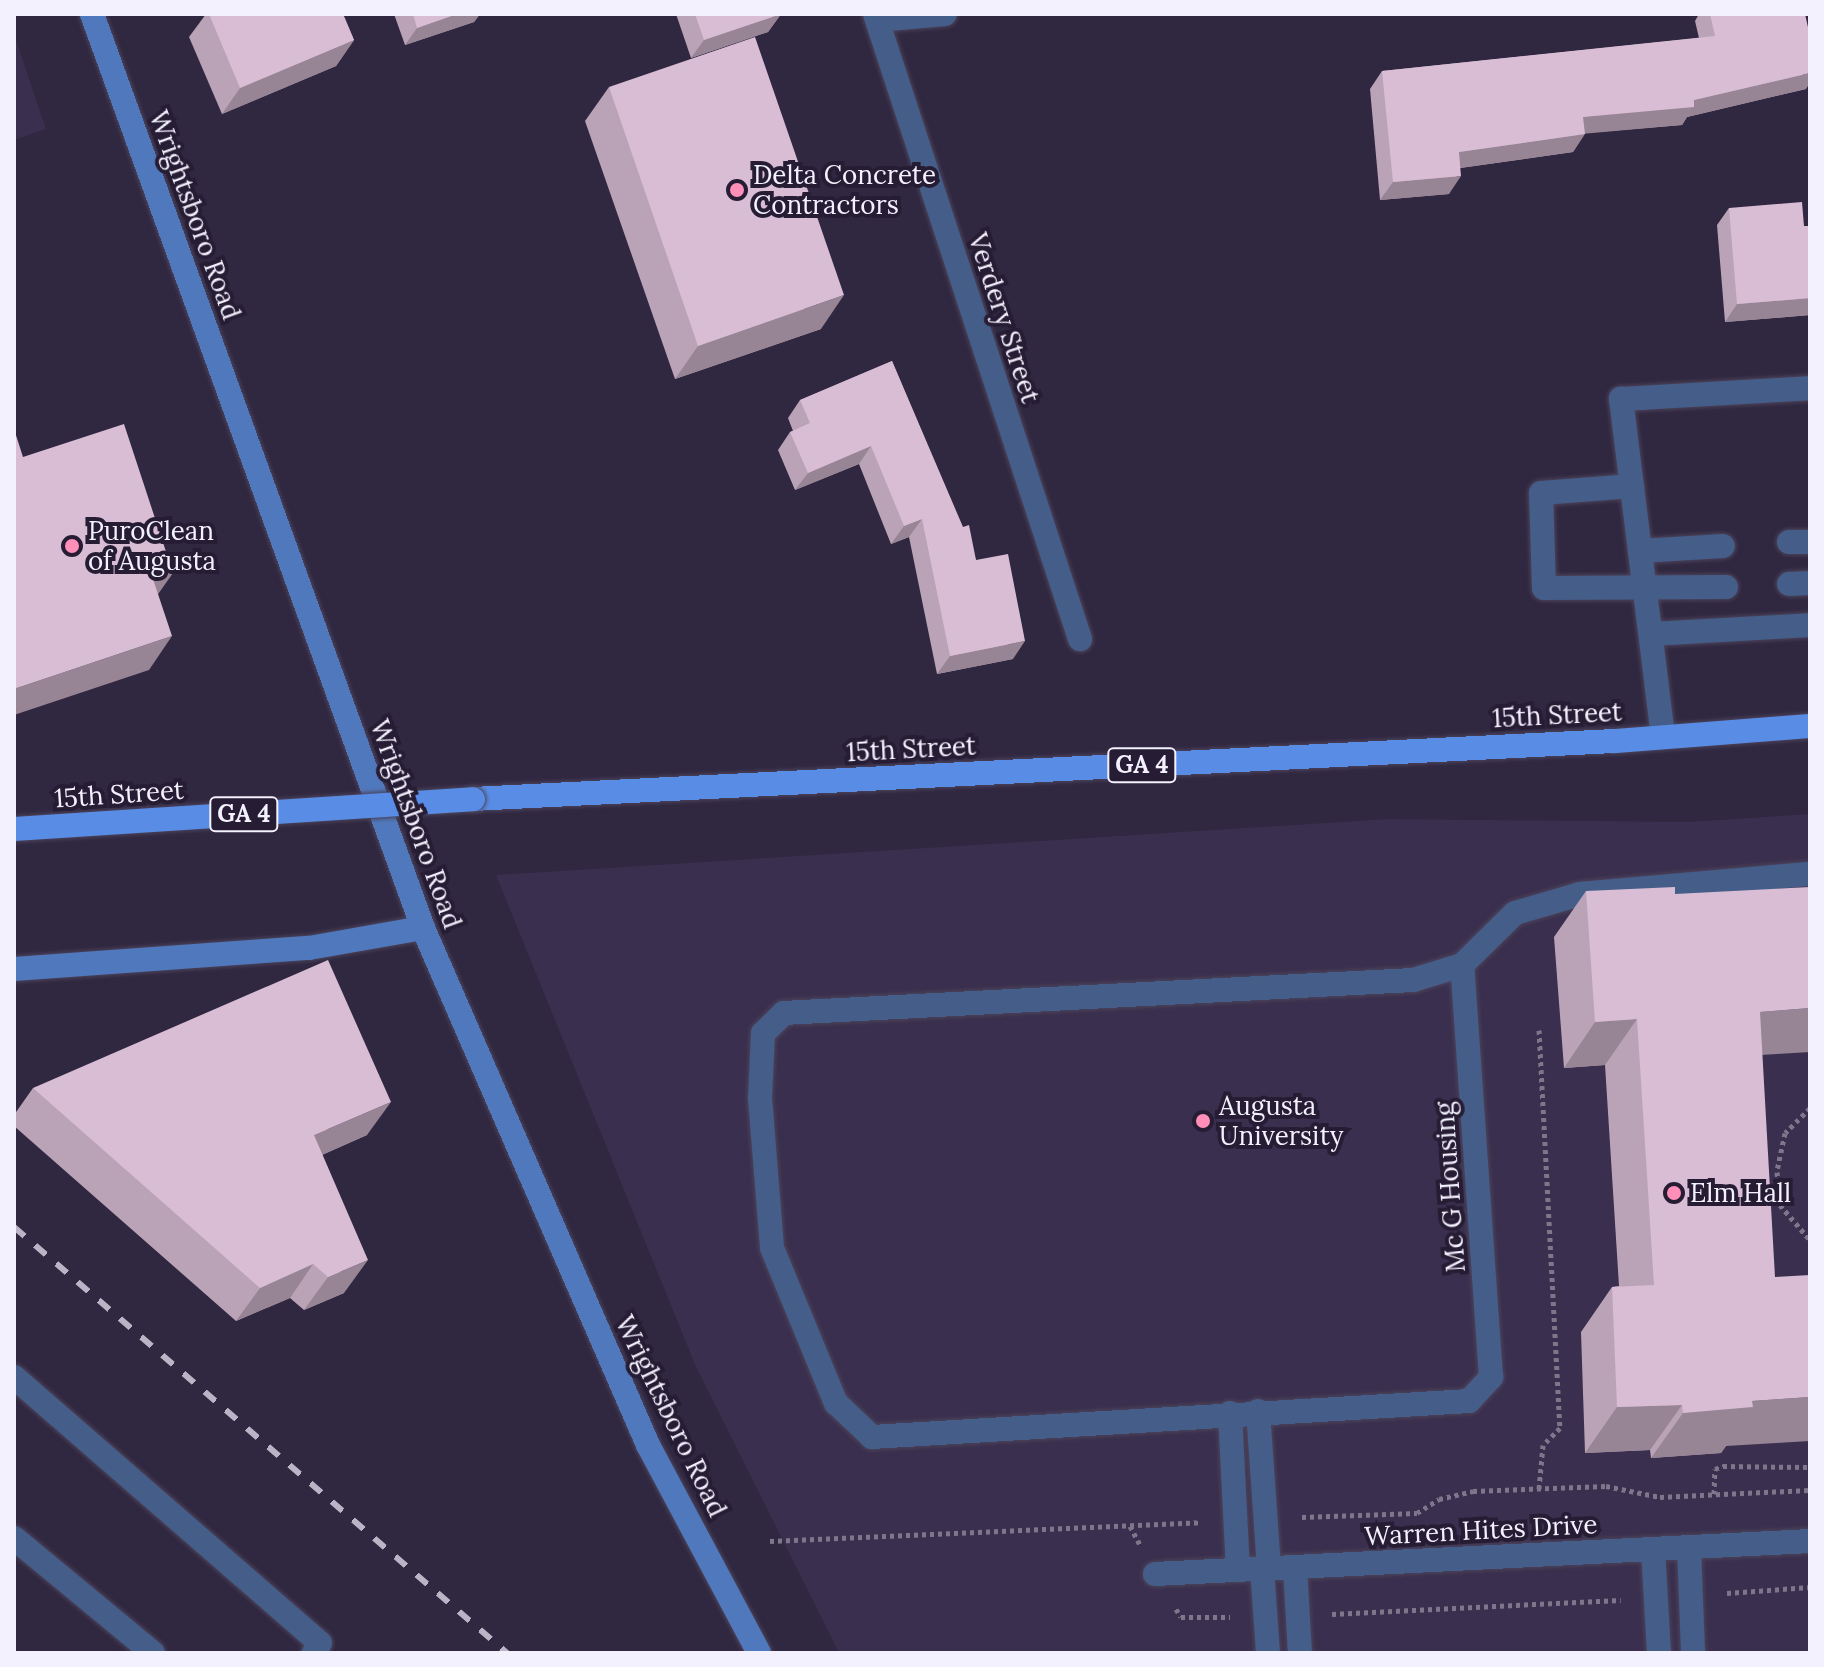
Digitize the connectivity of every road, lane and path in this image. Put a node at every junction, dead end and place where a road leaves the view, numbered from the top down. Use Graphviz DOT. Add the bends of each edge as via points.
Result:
graph roads {
  1 [pos="92,14"];
  2 [pos="945,14"];
  3 [pos="876,17"];
  4 [pos="1810,388"];
  5 [pos="1632,486"];
  6 [pos="1723,546"];
  7 [pos="1640,551"];
  8 [pos="1642,587"];
  9 [pos="1726,587"];
  10 [pos="1810,625"];
  11 [pos="1651,634"];
  12 [pos="1080,639"];
  13 [pos="1810,726"];
  14 [pos="1663,736"];
  15 [pos="14,829"];
  16 [pos="1810,874"];
  17 [pos="423,928"];
  18 [pos="1462,965"];
  19 [pos="14,969"];
  20 [pos="1539,1030"];
  21 [pos="1810,1108"];
  22 [pos="1810,1240"];
  23 [pos="14,1377"];
  24 [pos="1258,1411"];
  25 [pos="1230,1413"];
  26 [pos="1810,1467"];
  27 [pos="1539,1489"];
  28 [pos="1714,1494"];
  29 [pos="14,1538"];
  30 [pos="1810,1541"];
  31 [pos="1689,1547"];
  32 [pos="1653,1549"];
  33 [pos="1295,1567"];
  34 [pos="1256,1569"];
  35 [pos="1155,1574"];
  36 [pos="1810,1587"];
  37 [pos="1692,1596"];
  38 [pos="1656,1598"];
  39 [pos="1297,1615"];
  40 [pos="1266,1617"];
  41 [pos="153,1653"];
  42 [pos="314,1653"];
  43 [pos="759,1653"];
  44 [pos="1268,1653"];
  45 [pos="1300,1653"];
  46 [pos="1659,1653"];
  47 [pos="1693,1653"];
  1 -- 17 [label="main road, Wrightsboro Road"];
  2 -- 3 [label="street"];
  3 -- 12 [label="street, Verdery Street"];
  4 -- 5 [label="street" via="1621,399"];
  5 -- 7 [label="street"];
  5 -- 8 [label="street" via="1541,493 1544,588"];
  6 -- 7 [label="street"];
  7 -- 8 [label="street"];
  8 -- 9 [label="street"];
  8 -- 11 [label="street"];
  10 -- 11 [label="street"];
  11 -- 14 [label="street"];
  13 -- 14 [label="main road, 15th Street / GA 4"];
  14 -- 15 [label="main road, 15th Street / GA 4, bridge" via="473,799"];
  16 -- 18 [label="street" via="1580,894 1515,913"];
  17 -- 19 [label="main road" via="309,948"];
  17 -- 43 [label="main road, Wrightsboro Road" via="648,1445"];
  18 -- 24 [label="street, Mc G Housing" via="1491,1377 1469,1401"];
  18 -- 25 [label="street, Mc G Housing" via="1413,980 784,1013 763,1033 760,1098 772,1248 836,1403 872,1437"];
  20 -- 27 [label="path" via="1560,1428 1543,1445"];
  21 -- 22 [label="path" via="1785,1133 1777,1172 1780,1205"];
  23 -- 42 [label="street" via="320,1643"];
  24 -- 25 [label="street, Mc G Housing"];
  24 -- 34 [label="street"];
  25 -- 34 [label="street"];
  26 -- 28 [label="path" via="1723,1466 1715,1469"];
  29 -- 41 [label="street"];
  30 -- 31 [label="street, Warren Hites Drive"];
  31 -- 32 [label="street, Warren Hites Drive"];
  31 -- 37 [label="street"];
  32 -- 33 [label="street, Warren Hites Drive"];
  32 -- 38 [label="street"];
  33 -- 34 [label="street, Warren Hites Drive"];
  33 -- 39 [label="street"];
  34 -- 35 [label="street, Warren Hites Drive"];
  34 -- 40 [label="street"];
  35 -- 40 [label="path" via="1181,1617"];
  36 -- 37 [label="path"];
  37 -- 47 [label="street"];
  38 -- 39 [label="path"];
  38 -- 46 [label="street"];
  39 -- 45 [label="street"];
  40 -- 44 [label="street"];
}
